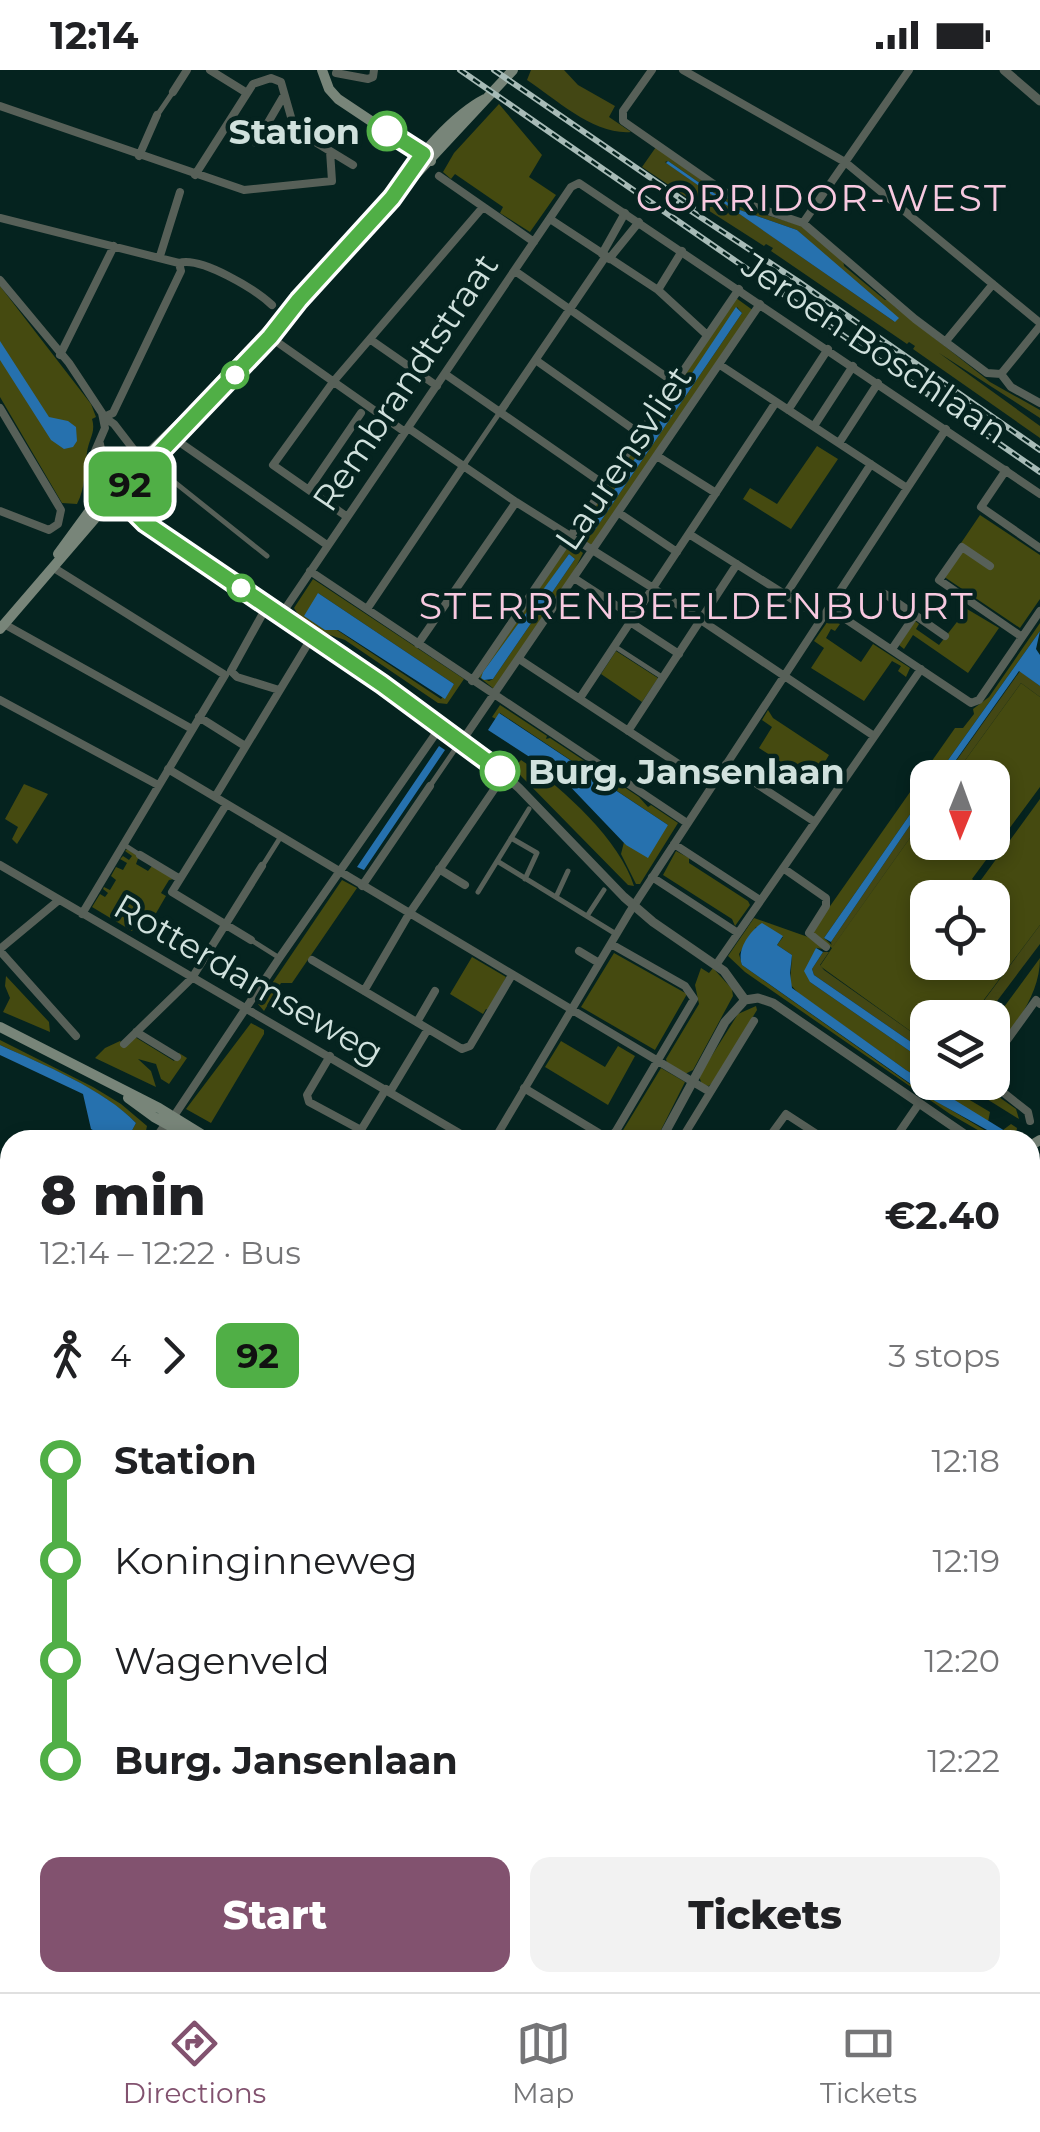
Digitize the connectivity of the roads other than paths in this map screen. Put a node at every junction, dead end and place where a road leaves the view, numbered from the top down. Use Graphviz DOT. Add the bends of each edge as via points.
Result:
graph roads {
  1 [pos="188,70"];
  2 [pos="210,70"];
  3 [pos="348,70"];
  4 [pos="374,70"];
  5 [pos="513,70"];
  6 [pos="652,70"];
  7 [pos="682,70"];
  8 [pos="909,70"];
  9 [pos="1004,70"];
  10 [pos="328,74"];
  11 [pos="173,92"];
  12 [pos="247,94"];
  13 [pos="283,97"];
  14 [pos="1040,100"];
  15 [pos="0,106"];
  16 [pos="157,116"];
  17 [pos="297,138"];
  18 [pos="330,151"];
  19 [pos="139,156"];
  20 [pos="427,158"];
  21 [pos="845,162"];
  22 [pos="352,165"];
  23 [pos="195,175"];
  24 [pos="439,176"];
  25 [pos="578,183"];
  26 [pos="180,192"];
  27 [pos="483,207"];
  28 [pos="625,213"];
  29 [pos="0,218"];
  30 [pos="550,219"];
  31 [pos="639,222"];
  32 [pos="802,223"];
  33 [pos="534,242"];
  34 [pos="114,246"];
  35 [pos="682,251"];
  36 [pos="160,256"];
  37 [pos="606,256"];
  38 [pos="180,263"];
  39 [pos="515,271"];
  40 [pos="0,280"];
  41 [pos="993,284"];
  42 [pos="739,289"];
  43 [pos="658,290"];
  44 [pos="299,300"];
  45 [pos="760,304"];
  46 [pos="272,305"];
  47 [pos="572,308"];
  48 [pos="1040,324"];
  49 [pos="707,335"];
  50 [pos="270,337"];
  51 [pos="372,340"];
  52 [pos="946,341"];
  53 [pos="828,349"];
  54 [pos="60,356"];
  55 [pos="536,360"];
  56 [pos="720,364"];
  57 [pos="854,366"];
  58 [pos="445,374"];
  59 [pos="1001,374"];
  60 [pos="333,382"];
  61 [pos="675,383"];
  62 [pos="878,383"];
  63 [pos="437,386"];
  64 [pos="776,402"];
  65 [pos="1040,403"];
  66 [pos="0,408"];
  67 [pos="364,409"];
  68 [pos="788,410"];
  69 [pos="500,412"];
  70 [pos="104,417"];
  71 [pos="814,426"];
  72 [pos="946,428"];
  73 [pos="406,430"];
  74 [pos="640,434"];
  75 [pos="175,439"];
  76 [pos="839,443"];
  77 [pos="134,450"];
  78 [pos="658,456"];
  79 [pos="464,464"];
  80 [pos="872,464"];
  81 [pos="158,469"];
  82 [pos="1006,470"];
  83 [pos="605,485"];
  84 [pos="907,488"];
  85 [pos="308,490"];
  86 [pos="716,493"];
  87 [pos="111,494"];
  88 [pos="1040,494"];
  89 [pos="516,502"];
  90 [pos="0,510"];
  91 [pos="619,513"];
  92 [pos="346,516"];
  93 [pos="689,534"];
  94 [pos="570,538"];
  95 [pos="326,545"];
  96 [pos="1040,548"];
  97 [pos="594,550"];
  98 [pos="677,552"];
  99 [pos="267,556"];
  100 [pos="737,564"];
  101 [pos="990,566"];
  102 [pos="54,568"];
  103 [pos="310,571"];
  104 [pos="574,578"];
  105 [pos="652,588"];
  106 [pos="786,594"];
  107 [pos="885,594"];
  108 [pos="268,606"];
  109 [pos="828,608"];
  110 [pos="366,609"];
  111 [pos="1040,611"];
  112 [pos="281,615"];
  113 [pos="914,615"];
  114 [pos="822,618"];
  115 [pos="632,619"];
  116 [pos="701,620"];
  117 [pos="1,624"];
  118 [pos="945,636"];
  119 [pos="312,637"];
  120 [pos="1022,637"];
  121 [pos="418,644"];
  122 [pos="614,646"];
  123 [pos="892,649"];
  124 [pos="679,654"];
  125 [pos="519,660"];
  126 [pos="921,669"];
  127 [pos="228,674"];
  128 [pos="783,677"];
  129 [pos="664,678"];
  130 [pos="472,682"];
  131 [pos="279,690"];
  132 [pos="492,696"];
  133 [pos="580,698"];
  134 [pos="0,700"];
  135 [pos="200,717"];
  136 [pos="441,726"];
  137 [pos="192,729"];
  138 [pos="628,731"];
  139 [pos="874,736"];
  140 [pos="459,744"];
  141 [pos="245,746"];
  142 [pos="726,764"];
  143 [pos="168,769"];
  144 [pos="504,774"];
  145 [pos="158,785"];
  146 [pos="430,786"];
  147 [pos="712,786"];
  148 [pos="215,797"];
  149 [pos="226,804"];
  150 [pos="529,809"];
  151 [pos="815,822"];
  152 [pos="687,823"];
  153 [pos="280,838"];
  154 [pos="511,838"];
  155 [pos="124,844"];
  156 [pos="674,844"];
  157 [pos="140,856"];
  158 [pos="497,860"];
  159 [pos="0,865"];
  160 [pos="262,866"];
  161 [pos="782,868"];
  162 [pos="439,869"];
  163 [pos="568,870"];
  164 [pos="339,872"];
  165 [pos="652,877"];
  166 [pos="180,879"];
  167 [pos="525,879"];
  168 [pos="465,885"];
  169 [pos="362,886"];
  170 [pos="604,890"];
  171 [pos="478,892"];
  172 [pos="556,897"];
  173 [pos="59,900"];
  174 [pos="760,900"];
  175 [pos="633,906"];
  176 [pos="82,914"];
  177 [pos="409,914"];
  178 [pos="587,916"];
  179 [pos="225,924"];
  180 [pos="738,932"];
  181 [pos="616,934"];
  182 [pos="251,940"];
  183 [pos="610,944"];
  184 [pos="826,948"];
  185 [pos="0,950"];
  186 [pos="579,951"];
  187 [pos="280,958"];
  188 [pos="312,960"];
  189 [pos="599,962"];
  190 [pos="716,964"];
  191 [pos="512,975"];
  192 [pos="192,978"];
  193 [pos="364,991"];
  194 [pos="436,991"];
  195 [pos="745,1000"];
  196 [pos="1040,1004"];
  197 [pos="247,1008"];
  198 [pos="571,1011"];
  199 [pos="754,1020"];
  200 [pos="417,1022"];
  201 [pos="0,1027"];
  202 [pos="428,1029"];
  203 [pos="136,1032"];
  204 [pos="76,1036"];
  205 [pos="1010,1036"];
  206 [pos="124,1044"];
  207 [pos="330,1056"];
  208 [pos="177,1057"];
  209 [pos="657,1061"];
  210 [pos="692,1082"];
  211 [pos="524,1088"];
  212 [pos="388,1091"];
  213 [pos="710,1092"];
  214 [pos="1010,1098"];
  215 [pos="918,1105"];
  216 [pos="1030,1120"];
  217 [pos="170,1122"];
  218 [pos="163,1130"];
  219 [pos="167,1130"];
  220 [pos="182,1130"];
  221 [pos="188,1130"];
  222 [pos="454,1130"];
  223 [pos="500,1130"];
  224 [pos="592,1130"];
  225 [pos="617,1130"];
  226 [pos="666,1130"];
  227 [pos="688,1130"];
  228 [pos="774,1130"];
  229 [pos="811,1130"];
  230 [pos="901,1130"];
  231 [pos="957,1130"];
  1 -- 11 [label="street"];
  2 -- 12 [label="street"];
  3 -- 10 [label="street"];
  4 -- 10 [label="street" via="368,79"];
  5 -- 20 [label="main road"];
  6 -- 32 [label="street" via="623,121 745,205"];
  7 -- 21 [label="street"];
  8 -- 21 [label="street"];
  9 -- 14 [label="street"];
  10 -- 20 [label="main road" via="338,99"];
  11 -- 16 [label="street"];
  12 -- 13 [label="street" via="255,82 271,78 280,82"];
  12 -- 23 [label="street"];
  13 -- 17 [label="street"];
  13 -- 17 [label="street" via="256,143"];
  15 -- 19 [label="street"];
  16 -- 19 [label="street"];
  17 -- 18 [label="street"];
  18 -- 22 [label="street"];
  18 -- 23 [label="street" via="332,181 244,190"];
  19 -- 23 [label="street"];
  20 -- 44 [label="main road"];
  21 -- 32 [label="street"];
  21 -- 41 [label="street"];
  24 -- 27 [label="street"];
  25 -- 28 [label="street, Jeroen Boschlaan"];
  25 -- 30 [label="street, Rembrandtstraat"];
  26 -- 36 [label="street"];
  27 -- 33 [label="street"];
  27 -- 51 [label="street"];
  28 -- 31 [label="street, Jeroen Boschlaan"];
  28 -- 37 [label="street"];
  29 -- 34 [label="street"];
  30 -- 33 [label="street, Rembrandtstraat"];
  30 -- 37 [label="street"];
  31 -- 35 [label="street, Jeroen Boschlaan"];
  31 -- 37 [label="street"];
  32 -- 52 [label="street"];
  33 -- 39 [label="street, Rembrandtstraat"];
  34 -- 36 [label="street"];
  34 -- 54 [label="street"];
  35 -- 42 [label="street, Jeroen Boschlaan"];
  35 -- 43 [label="street"];
  36 -- 38 [label="street"];
  37 -- 43 [label="street"];
  37 -- 47 [label="street"];
  38 -- 46 [label="street" via="195,261"];
  38 -- 70 [label="street" via="182,271 113,413"];
  39 -- 47 [label="street"];
  39 -- 58 [label="street, Rembrandtstraat"];
  40 -- 54 [label="street"];
  41 -- 48 [label="street"];
  41 -- 52 [label="street"];
  42 -- 45 [label="street, Jeroen Boschlaan"];
  42 -- 49 [label="street, Laurensvliet"];
  43 -- 49 [label="street"];
  44 -- 50 [label="main road"];
  44 -- 87 [label="main road"];
  45 -- 53 [label="street, Jeroen Boschlaan"];
  45 -- 56 [label="street, Laurensvliet"];
  47 -- 55 [label="street"];
  47 -- 61 [label="street"];
  48 -- 59 [label="street"];
  49 -- 61 [label="street, Laurensvliet"];
  50 -- 60 [label="street"];
  50 -- 75 [label="main road"];
  51 -- 60 [label="street"];
  51 -- 63 [label="street"];
  52 -- 59 [label="street" via="987,373"];
  53 -- 57 [label="street, Jeroen Boschlaan"];
  53 -- 68 [label="street"];
  54 -- 70 [label="street"];
  55 -- 69 [label="street"];
  55 -- 74 [label="street"];
  56 -- 64 [label="street"];
  56 -- 78 [label="street, Laurensvliet"];
  57 -- 62 [label="street, Jeroen Boschlaan"];
  57 -- 71 [label="street"];
  58 -- 63 [label="street, Rembrandtstraat"];
  58 -- 69 [label="street"];
  59 -- 65 [label="street"];
  60 -- 67 [label="street"];
  60 -- 85 [label="street" via="274,465"];
  61 -- 74 [label="street, Laurensvliet"];
  62 -- 72 [label="street, Jeroen Boschlaan"];
  62 -- 76 [label="street"];
  63 -- 73 [label="street, Rembrandtstraat"];
  64 -- 68 [label="street"];
  64 -- 86 [label="street"];
  66 -- 90 [label="street" via="60,505 58,524 49,530"];
  67 -- 73 [label="street"];
  67 -- 85 [label="street"];
  68 -- 71 [label="street"];
  69 -- 79 [label="street"];
  69 -- 83 [label="street"];
  70 -- 77 [label="street"];
  70 -- 87 [label="street" via="100,444"];
  71 -- 76 [label="street"];
  72 -- 82 [label="street, Jeroen Boschlaan"];
  72 -- 84 [label="street"];
  73 -- 79 [label="street"];
  73 -- 92 [label="street, Rembrandtstraat"];
  74 -- 83 [label="street, Laurensvliet"];
  75 -- 87 [label="main road"];
  75 -- 95 [label="street"];
  76 -- 80 [label="street"];
  78 -- 86 [label="street"];
  78 -- 91 [label="street, Laurensvliet"];
  79 -- 89 [label="street"];
  79 -- 110 [label="street"];
  80 -- 84 [label="street"];
  80 -- 106 [label="street"];
  81 -- 99 [label="street"];
  82 -- 88 [label="street, Jeroen Boschlaan"];
  82 -- 96 [label="street" via="982,507"];
  83 -- 94 [label="street, Laurensvliet"];
  84 -- 109 [label="street"];
  85 -- 92 [label="street"];
  86 -- 93 [label="street"];
  87 -- 102 [label="main road"];
  87 -- 108 [label="street"];
  87 -- 117 [label="main road"];
  89 -- 94 [label="street"];
  89 -- 121 [label="street"];
  91 -- 97 [label="street, Laurensvliet"];
  91 -- 98 [label="street"];
  92 -- 95 [label="street, Rembrandtstraat"];
  93 -- 98 [label="street"];
  93 -- 100 [label="street"];
  94 -- 97 [label="street"];
  94 -- 130 [label="street, Laurensvliet"];
  95 -- 103 [label="street, Rembrandtstraat"];
  97 -- 104 [label="street, Laurensvliet"];
  97 -- 105 [label="street"];
  98 -- 105 [label="street"];
  100 -- 106 [label="street"];
  100 -- 116 [label="street"];
  101 -- 120 [label="street" via="962,547 939,580"];
  102 -- 117 [label="main road"];
  102 -- 127 [label="street"];
  103 -- 110 [label="street"];
  103 -- 112 [label="street, Rembrandtstraat"];
  104 -- 115 [label="street"];
  104 -- 125 [label="street, Laurensvliet"];
  105 -- 115 [label="street"];
  105 -- 116 [label="street"];
  106 -- 114 [label="street"];
  107 -- 113 [label="street"];
  108 -- 112 [label="street"];
  108 -- 127 [label="street"];
  109 -- 114 [label="street"];
  109 -- 123 [label="street"];
  110 -- 121 [label="street"];
  111 -- 120 [label="street"];
  112 -- 119 [label="street"];
  113 -- 118 [label="street"];
  113 -- 123 [label="street"];
  114 -- 128 [label="street"];
  115 -- 122 [label="street"];
  115 -- 124 [label="street"];
  116 -- 124 [label="street"];
  116 -- 128 [label="street"];
  117 -- 137 [label="street"];
  119 -- 131 [label="street"];
  119 -- 136 [label="street"];
  120 -- 126 [label="street" via="975,703"];
  121 -- 130 [label="street"];
  122 -- 129 [label="street"];
  122 -- 133 [label="street"];
  123 -- 126 [label="street"];
  124 -- 129 [label="street"];
  125 -- 132 [label="street, Laurensvliet"];
  125 -- 133 [label="street"];
  126 -- 139 [label="street"];
  127 -- 131 [label="street"];
  127 -- 135 [label="street"];
  128 -- 139 [label="street"];
  128 -- 142 [label="street"];
  129 -- 138 [label="street"];
  130 -- 132 [label="street"];
  131 -- 141 [label="street"];
  132 -- 140 [label="street, Laurensvliet"];
  132 -- 152 [label="street"];
  133 -- 138 [label="street"];
  134 -- 145 [label="street"];
  135 -- 137 [label="street"];
  135 -- 141 [label="street"];
  136 -- 140 [label="street"];
  136 -- 164 [label="street"];
  137 -- 143 [label="street"];
  138 -- 147 [label="street"];
  139 -- 151 [label="street"];
  140 -- 144 [label="street"];
  140 -- 146 [label="street, Laurensvliet"];
  141 -- 148 [label="street"];
  142 -- 147 [label="street"];
  142 -- 151 [label="street"];
  143 -- 145 [label="street"];
  143 -- 148 [label="street"];
  144 -- 162 [label="street"];
  144 -- 175 [label="street"];
  145 -- 155 [label="street"];
  146 -- 169 [label="street, Laurensvliet"];
  147 -- 152 [label="street"];
  148 -- 149 [label="street"];
  149 -- 153 [label="street"];
  149 -- 166 [label="street"];
  150 -- 154 [label="street"];
  151 -- 161 [label="street"];
  152 -- 156 [label="street"];
  153 -- 160 [label="street"];
  153 -- 164 [label="street"];
  154 -- 158 [label="street"];
  154 -- 167 [label="street" via="537,853"];
  155 -- 157 [label="street"];
  155 -- 176 [label="street"];
  156 -- 165 [label="street"];
  156 -- 174 [label="street"];
  157 -- 166 [label="street"];
  158 -- 167 [label="street"];
  158 -- 171 [label="street"];
  159 -- 173 [label="street, Rotterdamseweg"];
  160 -- 179 [label="street"];
  161 -- 174 [label="street"];
  161 -- 184 [label="street" via="826,898 810,933"];
  162 -- 168 [label="street"];
  162 -- 177 [label="street"];
  163 -- 172 [label="street"];
  164 -- 169 [label="street"];
  164 -- 187 [label="street"];
  165 -- 175 [label="street"];
  165 -- 180 [label="street"];
  166 -- 179 [label="street" via="172,892"];
  167 -- 172 [label="street"];
  169 -- 177 [label="street"];
  170 -- 178 [label="street"];
  172 -- 178 [label="street"];
  173 -- 176 [label="street, Rotterdamseweg"];
  173 -- 185 [label="street"];
  174 -- 180 [label="street"];
  175 -- 181 [label="street"];
  175 -- 190 [label="street"];
  176 -- 192 [label="street, Rotterdamseweg"];
  177 -- 191 [label="street"];
  177 -- 193 [label="street"];
  178 -- 181 [label="street"];
  179 -- 182 [label="street"];
  179 -- 192 [label="street"];
  180 -- 190 [label="street"];
  181 -- 183 [label="street"];
  182 -- 187 [label="street"];
  183 -- 189 [label="street"];
  183 -- 209 [label="street" via="691,990 694,999"];
  185 -- 204 [label="street"];
  186 -- 189 [label="street"];
  187 -- 197 [label="street"];
  188 -- 193 [label="street"];
  189 -- 198 [label="street"];
  190 -- 195 [label="street"];
  191 -- 198 [label="street"];
  191 -- 202 [label="street" via="466,1049"];
  192 -- 197 [label="street, Rotterdamseweg"];
  192 -- 203 [label="street"];
  193 -- 200 [label="street"];
  194 -- 200 [label="street"];
  195 -- 210 [label="street"];
  195 -- 215 [label="street" via="773,1002"];
  196 -- 205 [label="street" via="1036,1000"];
  197 -- 207 [label="street, Rotterdamseweg"];
  197 -- 217 [label="street"];
  198 -- 209 [label="street"];
  198 -- 211 [label="street"];
  199 -- 213 [label="street"];
  200 -- 202 [label="street"];
  201 -- 217 [label="main road"];
  202 -- 212 [label="street"];
  203 -- 206 [label="street"];
  203 -- 208 [label="street"];
  207 -- 212 [label="street, Rotterdamseweg"];
  207 -- 212 [label="street" via="308,1102 360,1130"];
  209 -- 210 [label="street"];
  209 -- 225 [label="street"];
  210 -- 213 [label="street"];
  210 -- 226 [label="street"];
  211 -- 223 [label="street"];
  211 -- 224 [label="street"];
  212 -- 222 [label="street, Rotterdamseweg"];
  213 -- 227 [label="street"];
  214 -- 216 [label="street"];
  215 -- 230 [label="street"];
  215 -- 231 [label="street"];
  217 -- 218 [label="street"];
  217 -- 219 [label="street"];
  217 -- 220 [label="main road"];
  217 -- 221 [label="main road"];
  228 -- 229 [label="street" via="786,1114"];
}
